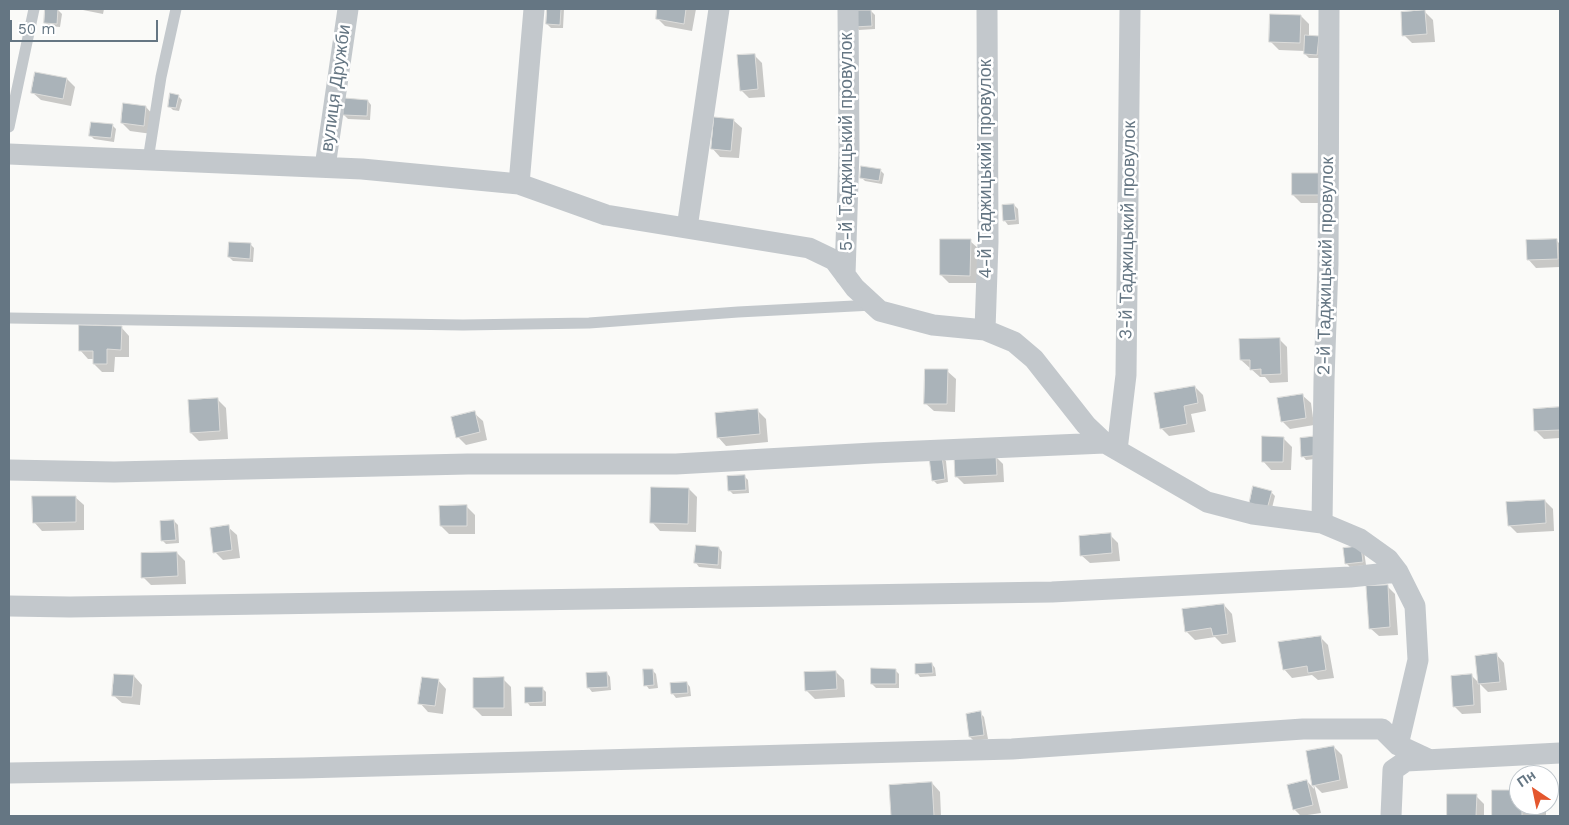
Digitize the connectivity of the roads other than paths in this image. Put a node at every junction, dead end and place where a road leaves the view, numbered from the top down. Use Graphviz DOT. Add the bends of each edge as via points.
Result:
graph roads {
  1 [pos="34,9"];
  2 [pos="176,9"];
  3 [pos="348,9"];
  4 [pos="534,9"];
  5 [pos="718,9"];
  6 [pos="848,9"];
  7 [pos="987,9"];
  8 [pos="1130,9"];
  9 [pos="1328,9"];
  10 [pos="9,127"];
  11 [pos="9,154"];
  12 [pos="148,160"];
  13 [pos="326,167"];
  14 [pos="519,184"];
  15 [pos="687,228"];
  16 [pos="845,276"];
  17 [pos="873,305"];
  18 [pos="9,318"];
  19 [pos="985,330"];
  20 [pos="1111,447"];
  21 [pos="9,470"];
  22 [pos="1322,523"];
  23 [pos="1398,572"];
  24 [pos="9,606"];
  25 [pos="1398,745"];
  26 [pos="1560,753"];
  27 [pos="1428,759"];
  28 [pos="9,773"];
  29 [pos="1392,816"];
  1 -- 10 [label="lane"];
  2 -- 12 [label="lane"];
  3 -- 13 [label="street, вулиця Дружби"];
  4 -- 14 [label="street"];
  5 -- 15 [label="street"];
  6 -- 16 [label="street, 5-й Таджицький провулок" via="849,150"];
  7 -- 19 [label="street, 4-й Таджицький провулок"];
  8 -- 20 [label="street, 3-й Таджицький провулок" via="1126,375"];
  9 -- 22 [label="street, 2-й Таджицький провулок" via="1328,264"];
  11 -- 12 [label="street"];
  12 -- 13 [label="street"];
  13 -- 14 [label="street"];
  14 -- 15 [label="street" via="606,215"];
  15 -- 16 [label="street" via="809,248 834,260"];
  16 -- 17 [label="street"];
  17 -- 18 [label="lane" via="589,323 463,326"];
  17 -- 19 [label="street" via="880,311 933,325"];
  19 -- 20 [label="street" via="1014,342 1034,360 1086,425"];
  20 -- 21 [label="street" via="873,453 676,464 458,464 114,472"];
  20 -- 22 [label="street" via="1206,502 1253,514"];
  22 -- 23 [label="street" via="1360,539 1388,559"];
  23 -- 24 [label="street" via="1052,592"];
  23 -- 25 [label="street" via="1415,606 1418,660"];
  25 -- 27 [label="street"];
  25 -- 28 [label="street" via="1382,730 1303,729 1012,749 293,769"];
  26 -- 27 [label="street"];
  27 -- 29 [label="street" via="1406,761 1393,770"];
}
